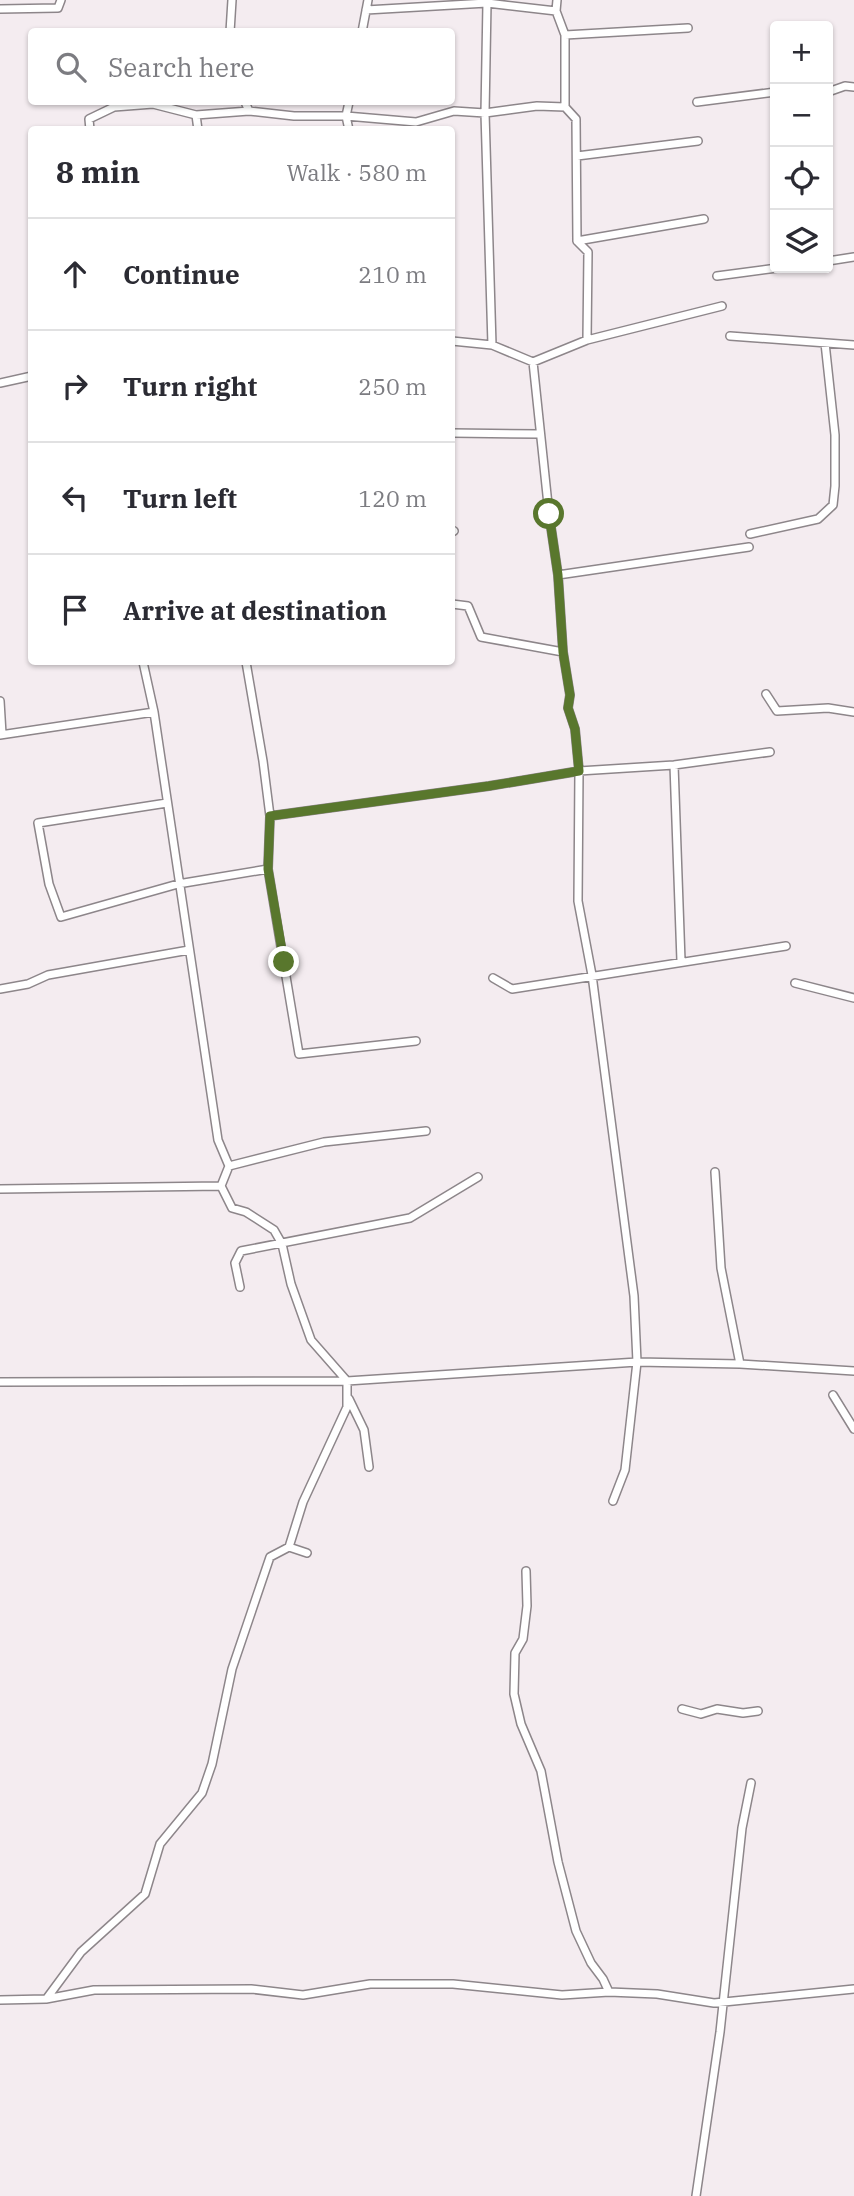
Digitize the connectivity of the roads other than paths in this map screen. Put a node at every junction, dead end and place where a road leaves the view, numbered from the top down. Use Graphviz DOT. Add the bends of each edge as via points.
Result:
graph roads {
  1 [pos="61,0"];
  2 [pos="232,0"];
  3 [pos="368,0"];
  4 [pos="557,0"];
  5 [pos="487,2"];
  6 [pos="0,9"];
  7 [pos="366,10"];
  8 [pos="556,11"];
  9 [pos="230,28"];
  10 [pos="363,28"];
  11 [pos="688,28"];
  12 [pos="565,35"];
  13 [pos="854,86"];
  14 [pos="833,90"];
  15 [pos="770,93"];
  16 [pos="697,102"];
  17 [pos="140,105"];
  18 [pos="157,105"];
  19 [pos="246,105"];
  20 [pos="348,105"];
  21 [pos="565,107"];
  22 [pos="249,111"];
  23 [pos="485,113"];
  24 [pos="196,115"];
  25 [pos="346,116"];
  26 [pos="90,126"];
  27 [pos="197,126"];
  28 [pos="348,126"];
  29 [pos="698,141"];
  30 [pos="577,156"];
  31 [pos="704,219"];
  32 [pos="577,241"];
  33 [pos="854,257"];
  34 [pos="833,260"];
  35 [pos="770,269"];
  36 [pos="717,276"];
  37 [pos="722,306"];
  38 [pos="730,336"];
  39 [pos="587,340"];
  40 [pos="455,341"];
  41 [pos="825,343"];
  42 [pos="492,345"];
  43 [pos="854,345"];
  44 [pos="533,362"];
  45 [pos="28,377"];
  46 [pos="0,383"];
  47 [pos="455,433"];
  48 [pos="540,434"];
  49 [pos="750,534"];
  50 [pos="749,547"];
  51 [pos="558,575"];
  52 [pos="455,604"];
  53 [pos="563,652"];
  54 [pos="144,665"];
  55 [pos="247,665"];
  56 [pos="766,694"];
  57 [pos="0,701"];
  58 [pos="153,712"];
  59 [pos="854,712"];
  60 [pos="1,734"];
  61 [pos="769,752"];
  62 [pos="674,765"];
  63 [pos="579,771"];
  64 [pos="167,803"];
  65 [pos="270,816"];
  66 [pos="268,869"];
  67 [pos="178,884"];
  68 [pos="786,946"];
  69 [pos="189,950"];
  70 [pos="681,961"];
  71 [pos="592,975"];
  72 [pos="493,978"];
  73 [pos="795,983"];
  74 [pos="0,989"];
  75 [pos="854,998"];
  76 [pos="416,1041"];
  77 [pos="426,1131"];
  78 [pos="229,1166"];
  79 [pos="715,1172"];
  80 [pos="478,1177"];
  81 [pos="221,1186"];
  82 [pos="0,1189"];
  83 [pos="282,1244"];
  84 [pos="240,1287"];
  85 [pos="637,1362"];
  86 [pos="740,1363"];
  87 [pos="854,1370"];
  88 [pos="348,1381"];
  89 [pos="0,1382"];
  90 [pos="347,1395"];
  91 [pos="833,1395"];
  92 [pos="854,1429"];
  93 [pos="369,1467"];
  94 [pos="613,1501"];
  95 [pos="289,1547"];
  96 [pos="306,1553"];
  97 [pos="526,1571"];
  98 [pos="682,1709"];
  99 [pos="758,1711"];
  100 [pos="751,1783"];
  101 [pos="854,1989"];
  102 [pos="609,1992"];
  103 [pos="46,1999"];
  104 [pos="0,2000"];
  105 [pos="723,2002"];
  106 [pos="696,2196"];
  1 -- 6 [label="street" via="58,8"];
  2 -- 9 [label="street"];
  3 -- 7 [label="street"];
  4 -- 8 [label="street"];
  5 -- 7 [label="street"];
  5 -- 8 [label="street"];
  5 -- 23 [label="street"];
  7 -- 10 [label="street"];
  8 -- 12 [label="street"];
  11 -- 12 [label="street"];
  12 -- 21 [label="street"];
  13 -- 14 [label="street"];
  15 -- 16 [label="street"];
  17 -- 26 [label="street" via="114,107 89,119"];
  18 -- 24 [label="street"];
  19 -- 22 [label="street"];
  20 -- 25 [label="street"];
  21 -- 23 [label="street"];
  21 -- 30 [label="street" via="576,119"];
  22 -- 24 [label="street"];
  22 -- 25 [label="street"];
  23 -- 25 [label="street" via="454,111 415,122"];
  23 -- 42 [label="street"];
  24 -- 27 [label="street"];
  25 -- 28 [label="street"];
  29 -- 30 [label="street"];
  30 -- 32 [label="street"];
  31 -- 32 [label="street"];
  32 -- 39 [label="street" via="588,252"];
  33 -- 34 [label="street"];
  35 -- 36 [label="street"];
  37 -- 39 [label="street"];
  38 -- 41 [label="street"];
  39 -- 44 [label="street"];
  40 -- 42 [label="street"];
  41 -- 43 [label="street"];
  41 -- 49 [label="street" via="835,435 833,505 818,519"];
  42 -- 44 [label="street"];
  44 -- 48 [label="street"];
  45 -- 46 [label="street"];
  47 -- 48 [label="street"];
  48 -- 51 [label="street"];
  50 -- 51 [label="street"];
  51 -- 53 [label="street"];
  52 -- 53 [label="street" via="468,606 481,637"];
  53 -- 63 [label="street"];
  54 -- 58 [label="street"];
  55 -- 65 [label="street"];
  56 -- 59 [label="street" via="777,711 828,708"];
  57 -- 60 [label="street"];
  58 -- 60 [label="street"];
  58 -- 64 [label="street"];
  61 -- 62 [label="street"];
  62 -- 63 [label="street"];
  62 -- 70 [label="street"];
  63 -- 65 [label="street"];
  63 -- 71 [label="street" via="578,901"];
  64 -- 67 [label="street"];
  64 -- 67 [label="street" via="38,823 49,884 61,917"];
  65 -- 66 [label="street"];
  66 -- 67 [label="street"];
  66 -- 76 [label="street" via="299,1054"];
  67 -- 69 [label="street"];
  68 -- 70 [label="street"];
  69 -- 74 [label="street" via="48,975"];
  69 -- 78 [label="street" via="218,1140"];
  70 -- 71 [label="street"];
  71 -- 72 [label="street" via="512,989"];
  71 -- 85 [label="street" via="634,1296"];
  73 -- 75 [label="street"];
  77 -- 78 [label="street" via="324,1142"];
  78 -- 81 [label="street"];
  79 -- 86 [label="street" via="721,1268"];
  80 -- 83 [label="street" via="410,1218"];
  81 -- 82 [label="street"];
  81 -- 83 [label="street" via="232,1209 246,1212 274,1230"];
  83 -- 84 [label="street" via="241,1251 236,1263"];
  83 -- 88 [label="street" via="290,1283 311,1340"];
  85 -- 86 [label="street"];
  85 -- 88 [label="street"];
  85 -- 94 [label="street" via="625,1470"];
  86 -- 87 [label="street"];
  88 -- 89 [label="street"];
  88 -- 90 [label="street"];
  90 -- 93 [label="street" via="364,1430"];
  90 -- 95 [label="street"];
  91 -- 92 [label="street"];
  95 -- 96 [label="street"];
  95 -- 103 [label="street" via="270,1558 232,1669 202,1793 160,1844 145,1894 81,1952"];
  97 -- 102 [label="street" via="527,1606 523,1639 515,1653 514,1695 541,1771 576,1931"];
  98 -- 99 [label="street" via="701,1714 717,1709"];
  100 -- 105 [label="street"];
  101 -- 105 [label="street"];
  102 -- 103 [label="street" via="562,1995 453,1984 370,1984 303,1995 251,1989 94,1990"];
  102 -- 105 [label="street"];
  103 -- 104 [label="street"];
  105 -- 106 [label="street"];
}
